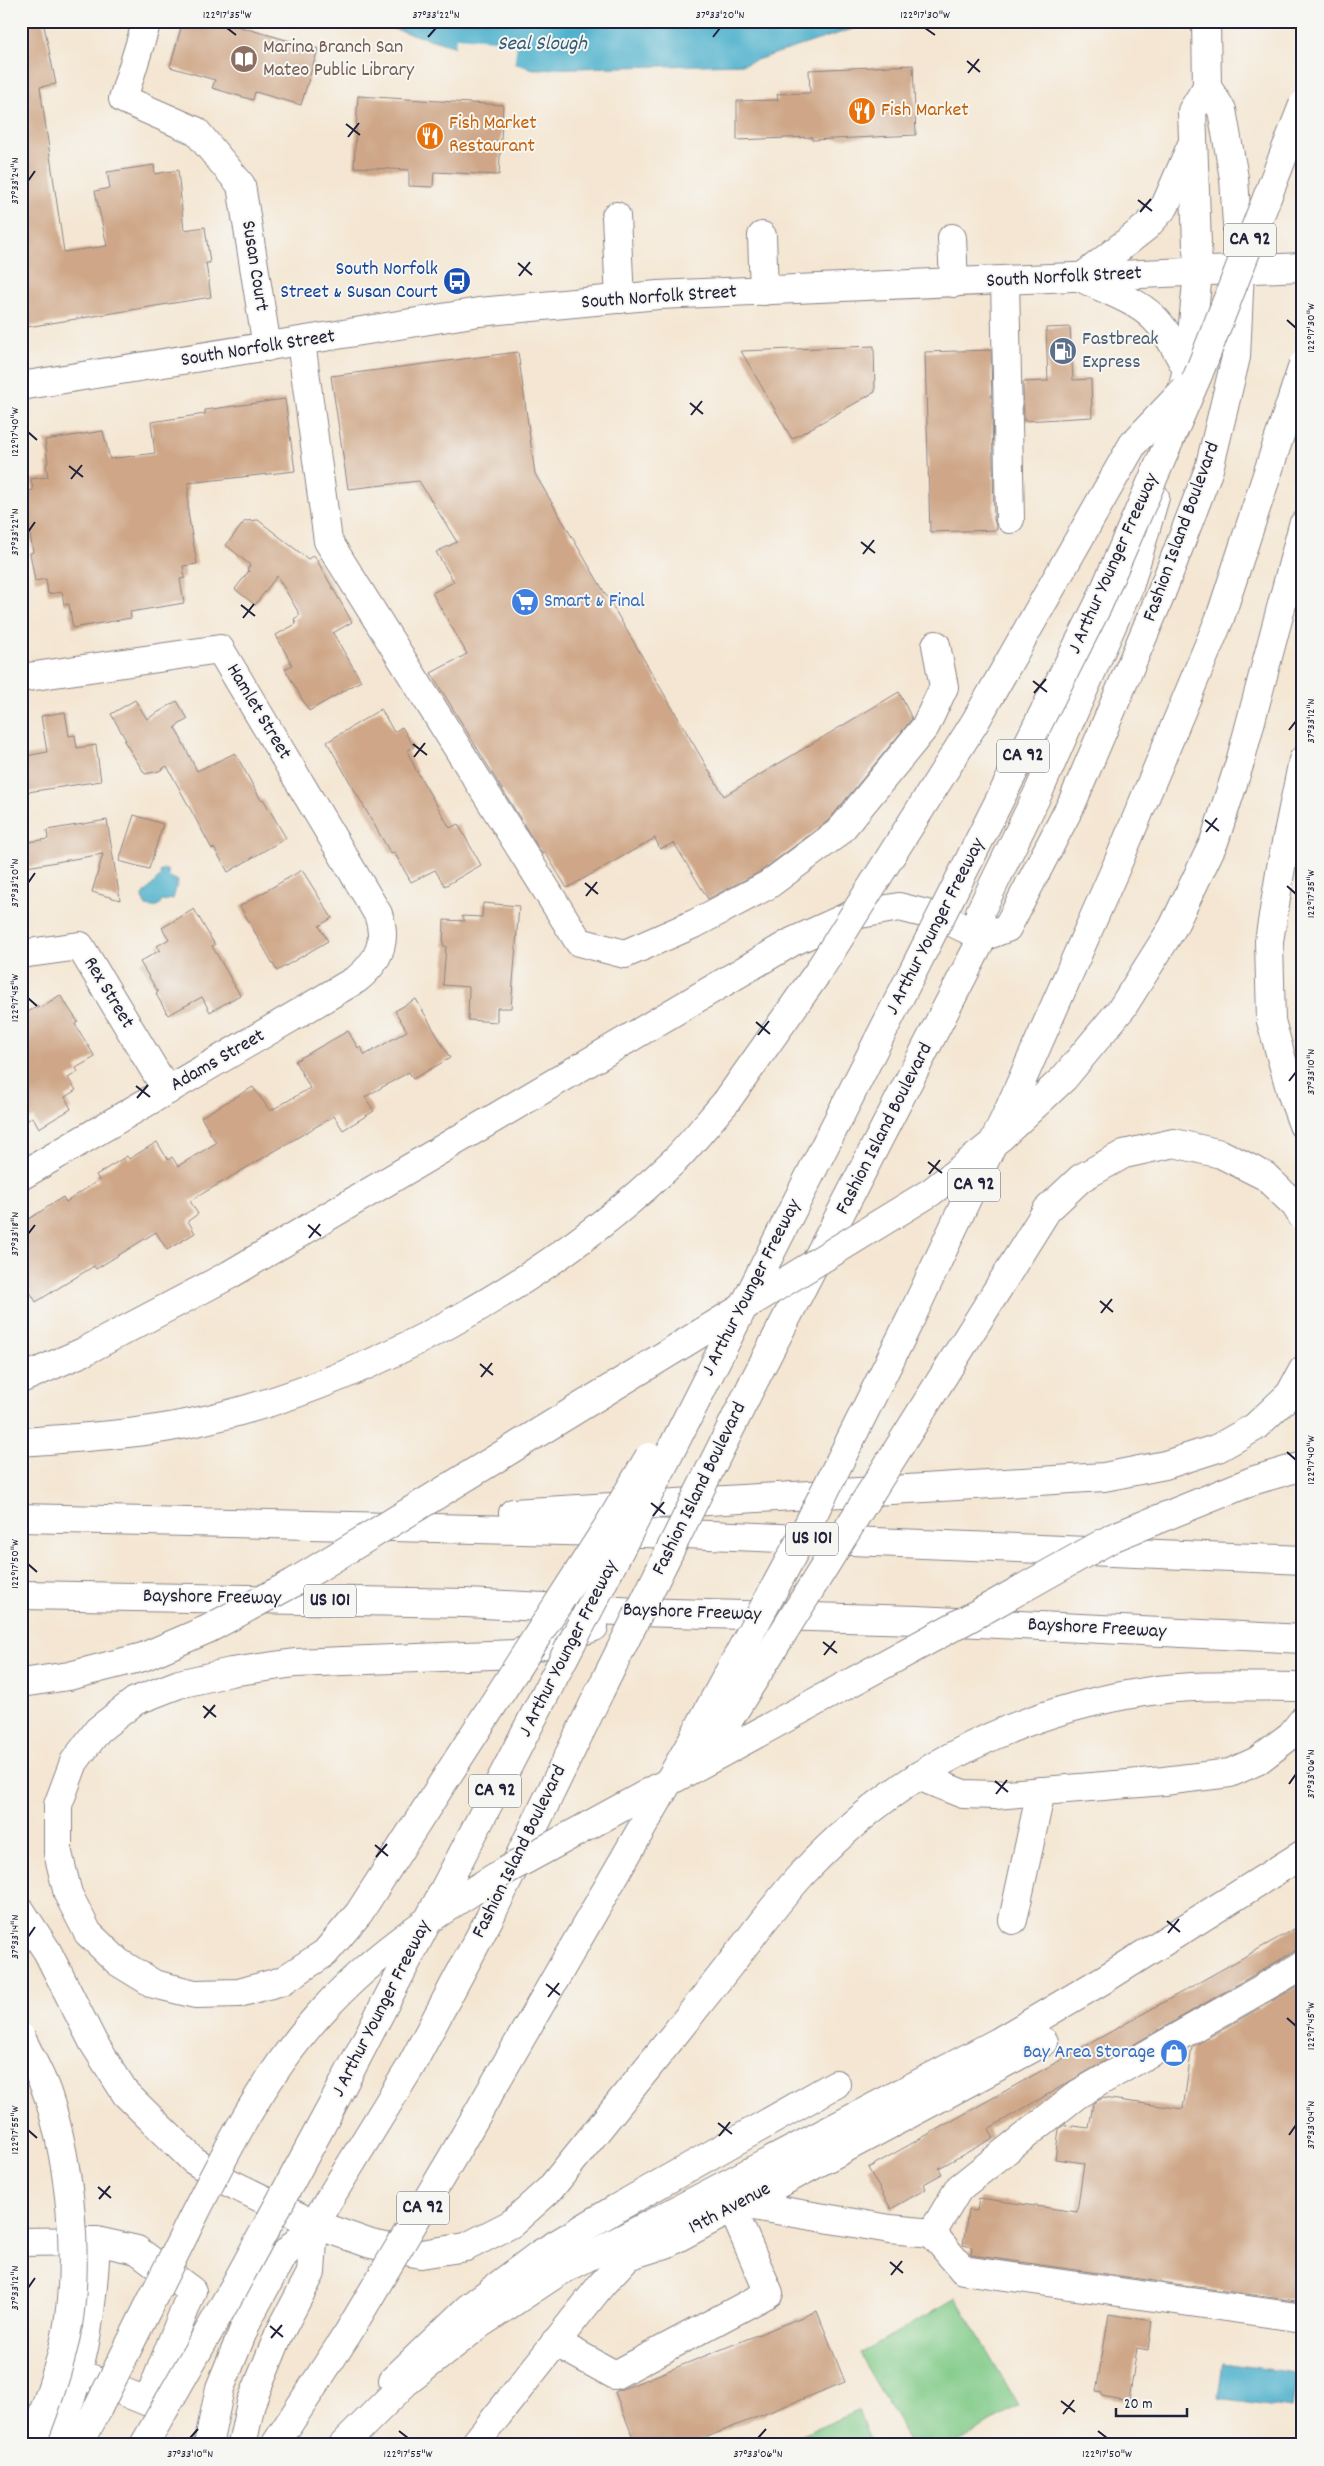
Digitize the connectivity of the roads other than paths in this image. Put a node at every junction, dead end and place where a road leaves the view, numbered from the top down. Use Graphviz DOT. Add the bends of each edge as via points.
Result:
graph roads {
  1 [pos="147,21"];
  2 [pos="1206,21"];
  3 [pos="1207,87"];
  4 [pos="1303,105"];
  5 [pos="1194,138"];
  6 [pos="616,216"];
  7 [pos="762,236"];
  8 [pos="952,238"];
  9 [pos="1303,267"];
  10 [pos="1240,270"];
  11 [pos="1198,272"];
  12 [pos="1081,278"];
  13 [pos="1005,281"];
  14 [pos="954,283"];
  15 [pos="764,291"];
  16 [pos="620,298"];
  17 [pos="301,342"];
  18 [pos="267,347"];
  19 [pos="1303,365"];
  20 [pos="1192,372"];
  21 [pos="21,386"];
  22 [pos="1010,519"];
  23 [pos="1303,525"];
  24 [pos="936,644"];
  25 [pos="21,678"];
  26 [pos="1303,760"];
  27 [pos="983,937"];
  28 [pos="380,952"];
  29 [pos="21,954"];
  30 [pos="167,1090"];
  31 [pos="1303,1126"];
  32 [pos="831,1130"];
  33 [pos="21,1176"];
  34 [pos="1303,1218"];
  35 [pos="1303,1370"];
  36 [pos="21,1379"];
  37 [pos="21,1442"];
  38 [pos="1303,1466"];
  39 [pos="21,1518"];
  40 [pos="320,1525"];
  41 [pos="1303,1560"];
  42 [pos="21,1595"];
  43 [pos="638,1612"];
  44 [pos="1303,1639"];
  45 [pos="21,1683"];
  46 [pos="1303,1687"];
  47 [pos="1303,1720"];
  48 [pos="918,1776"];
  49 [pos="1041,1791"];
  50 [pos="1303,1854"];
  51 [pos="21,1911"];
  52 [pos="1013,1920"];
  53 [pos="1303,1965"];
  54 [pos="562,1967"];
  55 [pos="21,2037"];
  56 [pos="1044,2042"];
  57 [pos="836,2084"];
  58 [pos="687,2192"];
  59 [pos="736,2206"];
  60 [pos="314,2224"];
  61 [pos="585,2232"];
  62 [pos="932,2233"];
  63 [pos="96,2241"];
  64 [pos="21,2242"];
  65 [pos="1303,2318"];
  66 [pos="555,2342"];
  67 [pos="78,2373"];
  68 [pos="31,2445"];
  69 [pos="53,2445"];
  70 [pos="79,2445"];
  71 [pos="144,2445"];
  72 [pos="208,2445"];
  73 [pos="242,2445"];
  74 [pos="275,2445"];
  75 [pos="339,2445"];
  76 [pos="343,2445"];
  77 [pos="474,2445"];
  1 -- 18 [label="main road, Susan Court" via="123,99 196,131 241,185"];
  2 -- 3 [label="main road"];
  3 -- 5 [label="main road, Fashion Island Boulevard" via="1192,111"];
  3 -- 10 [label="main road, Fashion Island Boulevard" via="1222,110 1234,178"];
  4 -- 20 [label="main road, J Arthur Younger Freeway / CA 92, bridge"];
  5 -- 11 [label="main road, Fashion Island Boulevard"];
  5 -- 12 [label="main road" via="1165,206 1146,227"];
  6 -- 16 [label="main road"];
  7 -- 15 [label="main road"];
  8 -- 14 [label="main road"];
  9 -- 10 [label="main road, South Norfolk Street"];
  10 -- 11 [label="main road, South Norfolk Street"];
  10 -- 27 [label="main road, Fashion Island Boulevard" via="1236,357 1209,469 1174,562 1072,803 1006,928"];
  11 -- 12 [label="main road, South Norfolk Street"];
  11 -- 20 [label="main road, Fashion Island Boulevard"];
  12 -- 13 [label="main road, South Norfolk Street"];
  12 -- 20 [label="main road" via="1141,308 1154,318"];
  13 -- 14 [label="main road, South Norfolk Street"];
  13 -- 22 [label="main road"];
  14 -- 15 [label="main road, South Norfolk Street"];
  15 -- 16 [label="main road, South Norfolk Street"];
  16 -- 17 [label="main road, South Norfolk Street" via="479,312"];
  17 -- 18 [label="main road, South Norfolk Street"];
  17 -- 24 [label="main road" via="328,541 578,942 625,954 768,885 839,832 925,727 944,687"];
  18 -- 21 [label="main road, South Norfolk Street"];
  19 -- 54 [label="main road, CA 92, bridge" via="1220,618 1117,865 1010,1107 912,1318 802,1537 688,1748"];
  20 -- 27 [label="main road, Fashion Island Boulevard" via="1129,587 1039,791 980,912"];
  20 -- 32 [label="main road, J Arthur Younger Freeway / CA 92, bridge" via="1098,606"];
  20 -- 37 [label="main road, bridge" via="1133,444 975,722 818,972 726,1102 676,1159 608,1218 530,1274 441,1328 354,1371 268,1402 186,1424 95,1437"];
  23 -- 45 [label="main road, bridge" via="1240,762 1214,842 1173,927 1122,1008 1064,1078 1001,1137 932,1192 293,1583 143,1658 69,1676"];
  25 -- 28 [label="main road, Hamlet Street" via="220,648 378,914 383,939"];
  26 -- 31 [label="main road" via="1269,941 1271,1021"];
  27 -- 36 [label="main road" via="943,918 899,907 849,916 833,923 792,942 229,1275 83,1352"];
  27 -- 60 [label="main road, Fashion Island Boulevard, bridge" via="753,1383 490,1918 422,2047"];
  28 -- 30 [label="main road, Adams Street" via="357,979"];
  29 -- 30 [label="main road, Rex Street" via="80,946"];
  30 -- 33 [label="main road, Adams Street"];
  32 -- 43 [label="main road, bridge" via="668,1425 608,1526 360,1913 325,1952 282,1981 239,1994 195,1994 154,1984 118,1962 88,1933 68,1894 58,1853 58,1805 74,1762 98,1730 134,1701 179,1684 231,1672 295,1663 515,1654"];
  32 -- 71 [label="main road, J Arthur Younger Freeway / CA 92, bridge" via="656,1480 334,2102 234,2288"];
  34 -- 54 [label="main road, bridge" via="1295,1205 1265,1176 1221,1154 1174,1144 1124,1154 1081,1178 1047,1210 723,1731"];
  35 -- 40 [label="main road" via="1290,1394 1255,1427 1218,1448 1104,1477"];
  38 -- 70 [label="main road, bridge" via="1255,1480 1114,1537 505,1870 441,1910 380,1956 325,2008 251,2108"];
  39 -- 40 [label="main road, US 101"];
  40 -- 41 [label="main road, US 101" via="684,1534"];
  42 -- 43 [label="main road, Bayshore Freeway / US 101" via="466,1603"];
  43 -- 44 [label="main road, Bayshore Freeway / US 101" via="917,1620"];
  46 -- 48 [label="main road" via="1146,1691 1080,1705 1017,1724 967,1747"];
  47 -- 49 [label="main road" via="1291,1735 1257,1761 1230,1773"];
  48 -- 49 [label="main road" via="963,1794"];
  48 -- 60 [label="main road" via="853,1824 802,1874 550,2189 511,2224 466,2247 422,2254 371,2244"];
  49 -- 52 [label="main road"];
  50 -- 76 [label="main road" via="998,2042 557,2273 480,2324 405,2383"];
  51 -- 60 [label="main road" via="47,1952 93,2042 126,2094 193,2160 228,2182"];
  53 -- 62 [label="main road" via="1078,2094 959,2188"];
  54 -- 74 [label="main road, CA 92, bridge" via="353,2324"];
  55 -- 68 [label="main road, bridge" via="51,2107 66,2177 73,2266 68,2326"];
  56 -- 59 [label="main road, 19th Avenue"];
  57 -- 75 [label="main road" via="540,2254 467,2309 405,2368"];
  58 -- 61 [label="main road"];
  59 -- 62 [label="main road"];
  59 -- 66 [label="main road, 19th Avenue" via="666,2244 628,2256"];
  59 -- 66 [label="main road" via="769,2293 615,2375"];
  60 -- 72 [label="main road, Fashion Island Boulevard" via="281,2258 248,2319 220,2388"];
  60 -- 73 [label="main road, Fashion Island Boulevard" via="311,2273 279,2334 251,2403"];
  62 -- 65 [label="main road" via="963,2270"];
  63 -- 64 [label="main road"];
  63 -- 67 [label="main road" via="93,2301"];
  63 -- 67 [label="main road" via="138,2250 192,2291 148,2402"];
  66 -- 77 [label="main road, 19th Avenue"];
  67 -- 69 [label="main road"];
}
